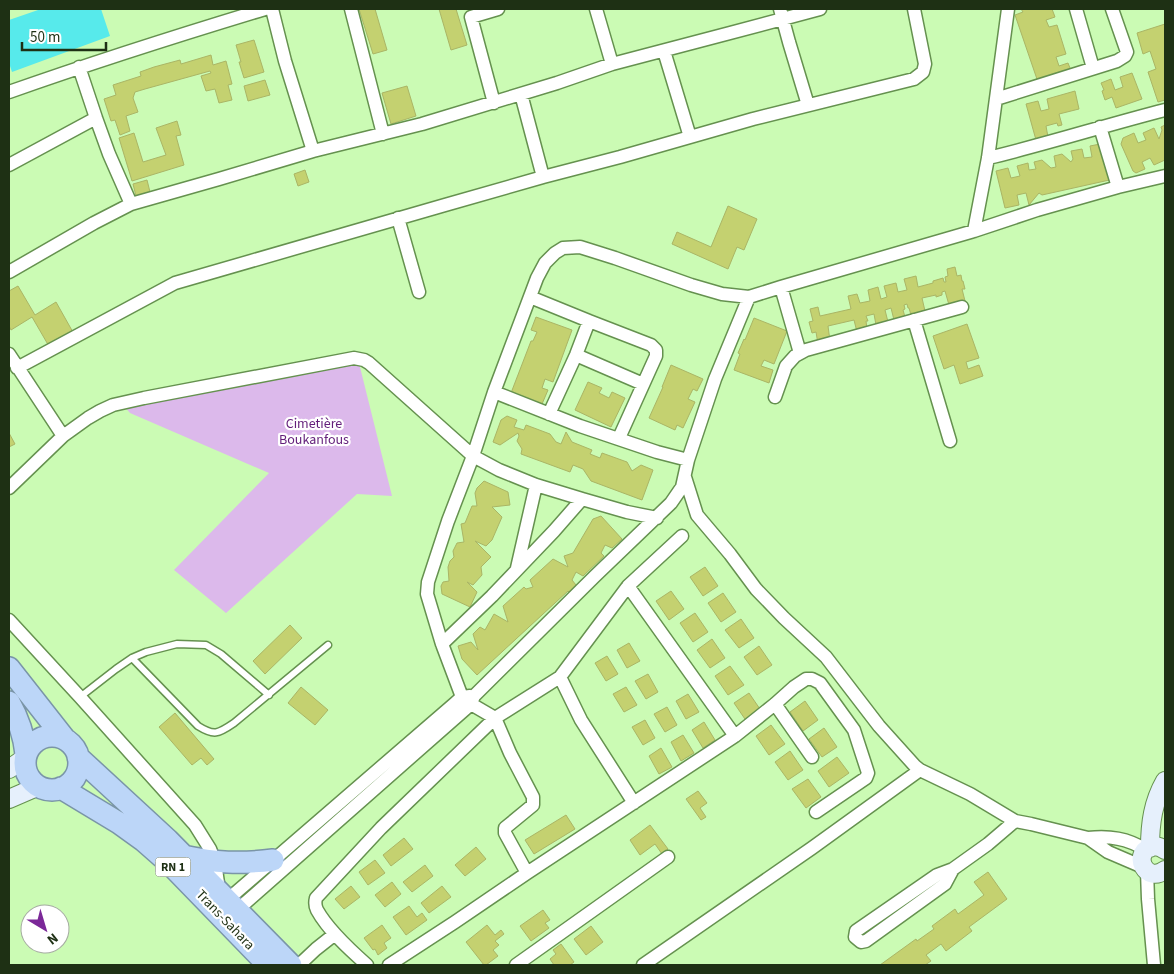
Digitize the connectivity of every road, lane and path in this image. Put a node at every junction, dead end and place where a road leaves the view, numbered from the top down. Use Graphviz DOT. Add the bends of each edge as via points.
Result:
graph roads {
  1 [pos="265,9"];
  2 [pos="272,9"];
  3 [pos="351,9"];
  4 [pos="498,9"];
  5 [pos="596,9"];
  6 [pos="820,9"];
  7 [pos="914,9"];
  8 [pos="1008,9"];
  9 [pos="1076,9"];
  10 [pos="1112,9"];
  11 [pos="470,13"];
  12 [pos="781,14"];
  13 [pos="664,51"];
  14 [pos="612,64"];
  15 [pos="80,67"];
  16 [pos="1093,68"];
  17 [pos="9,92"];
  18 [pos="521,94"];
  19 [pos="996,99"];
  20 [pos="494,103"];
  21 [pos="808,105"];
  22 [pos="1165,110"];
  23 [pos="96,118"];
  24 [pos="1100,127"];
  25 [pos="384,134"];
  26 [pos="690,137"];
  27 [pos="313,151"];
  28 [pos="988,158"];
  29 [pos="9,165"];
  30 [pos="1165,176"];
  31 [pos="544,177"];
  32 [pos="1118,187"];
  33 [pos="131,204"];
  34 [pos="398,218"];
  35 [pos="974,231"];
  36 [pos="9,272"];
  37 [pos="781,286"];
  38 [pos="419,292"];
  39 [pos="530,297"];
  40 [pos="749,297"];
  41 [pos="962,307"];
  42 [pos="914,320"];
  43 [pos="589,321"];
  44 [pos="800,353"];
  45 [pos="9,354"];
  46 [pos="576,354"];
  47 [pos="17,368"];
  48 [pos="643,384"];
  49 [pos="494,392"];
  50 [pos="775,398"];
  51 [pos="549,414"];
  52 [pos="64,436"];
  53 [pos="620,438"];
  54 [pos="950,440"];
  55 [pos="473,456"];
  56 [pos="688,460"];
  57 [pos="685,477"];
  58 [pos="536,485"];
  59 [pos="9,488"];
  60 [pos="582,499"];
  61 [pos="657,518"];
  62 [pos="682,536"];
  63 [pos="517,570"];
  64 [pos="628,586"];
  65 [pos="9,620"];
  66 [pos="442,644"];
  67 [pos="328,645"];
  68 [pos="132,658"];
  69 [pos="9,668"];
  70 [pos="560,677"];
  71 [pos="269,695"];
  72 [pos="80,697"];
  73 [pos="469,699"];
  74 [pos="9,702"];
  75 [pos="775,704"];
  76 [pos="494,718"];
  77 [pos="735,736"];
  78 [pos="64,738"];
  79 [pos="78,757"];
  80 [pos="812,757"];
  81 [pos="20,760"];
  82 [pos="920,770"];
  83 [pos="1165,781"];
  84 [pos="39,786"];
  85 [pos="61,788"];
  86 [pos="9,799"];
  87 [pos="634,803"];
  88 [pos="816,812"];
  89 [pos="1015,821"];
  90 [pos="1088,838"];
  91 [pos="183,856"];
  92 [pos="668,857"];
  93 [pos="273,860"];
  94 [pos="1152,861"];
  95 [pos="215,862"];
  96 [pos="953,869"];
  97 [pos="527,873"];
  98 [pos="1165,886"];
  99 [pos="228,902"];
  100 [pos="335,934"];
  101 [pos="268,965"];
  102 [pos="291,965"];
  103 [pos="299,965"];
  104 [pos="367,965"];
  105 [pos="389,965"];
  106 [pos="516,965"];
  107 [pos="643,965"];
  108 [pos="1154,965"];
  1 -- 15 [label="street"];
  2 -- 27 [label="street"];
  3 -- 25 [label="street"];
  4 -- 11 [label="street"];
  5 -- 14 [label="street"];
  6 -- 12 [label="street"];
  7 -- 21 [label="street" via="925,64 923,72 914,79"];
  8 -- 19 [label="street"];
  9 -- 16 [label="street"];
  10 -- 16 [label="street" via="1126,56"];
  11 -- 20 [label="street"];
  12 -- 13 [label="street"];
  12 -- 21 [label="street"];
  13 -- 14 [label="street"];
  13 -- 26 [label="street"];
  14 -- 18 [label="street"];
  15 -- 17 [label="street"];
  15 -- 23 [label="street"];
  16 -- 19 [label="street"];
  18 -- 20 [label="street"];
  18 -- 31 [label="street"];
  19 -- 28 [label="street"];
  20 -- 25 [label="street"];
  21 -- 26 [label="street"];
  22 -- 24 [label="street"];
  23 -- 29 [label="street"];
  23 -- 33 [label="street"];
  24 -- 28 [label="street"];
  24 -- 32 [label="street"];
  25 -- 27 [label="street"];
  26 -- 31 [label="street"];
  27 -- 33 [label="street"];
  28 -- 35 [label="street"];
  30 -- 32 [label="street"];
  31 -- 34 [label="street"];
  32 -- 35 [label="street"];
  33 -- 36 [label="street"];
  34 -- 38 [label="street"];
  34 -- 47 [label="street" via="175,283"];
  35 -- 37 [label="street"];
  37 -- 40 [label="street"];
  37 -- 44 [label="street"];
  39 -- 40 [label="street" via="545,263 554,253 563,248 580,247 722,294"];
  39 -- 43 [label="street"];
  39 -- 49 [label="street"];
  40 -- 56 [label="street" via="715,379"];
  41 -- 42 [label="street"];
  42 -- 44 [label="street"];
  42 -- 54 [label="street"];
  43 -- 46 [label="street"];
  43 -- 48 [label="street" via="651,345 656,350"];
  44 -- 50 [label="street" via="786,366"];
  45 -- 47 [label="street"];
  46 -- 48 [label="street"];
  46 -- 51 [label="street"];
  47 -- 52 [label="street"];
  48 -- 53 [label="street"];
  49 -- 51 [label="street"];
  49 -- 55 [label="street"];
  51 -- 53 [label="street"];
  52 -- 55 [label="street" via="88,418 113,406 354,358 369,363"];
  52 -- 59 [label="street"];
  53 -- 56 [label="street"];
  55 -- 58 [label="street"];
  55 -- 66 [label="street" via="428,582 428,594"];
  56 -- 57 [label="street"];
  57 -- 61 [label="street" via="672,503"];
  57 -- 82 [label="street" via="697,515 756,589 826,657 879,726"];
  58 -- 60 [label="street"];
  58 -- 63 [label="street"];
  60 -- 61 [label="street"];
  60 -- 63 [label="street"];
  61 -- 73 [label="street"];
  62 -- 64 [label="street"];
  63 -- 66 [label="street"];
  64 -- 70 [label="street"];
  64 -- 77 [label="street"];
  65 -- 72 [label="street"];
  66 -- 73 [label="street"];
  67 -- 71 [label="lane"];
  68 -- 71 [label="lane" via="178,644 206,645"];
  68 -- 71 [label="lane" via="198,726 208,732 225,729"];
  68 -- 72 [label="lane"];
  69 -- 78 [label="highway"];
  70 -- 76 [label="street"];
  70 -- 87 [label="street" via="581,720"];
  72 -- 95 [label="street" via="195,825"];
  73 -- 76 [label="street"];
  73 -- 93 [label="street" via="452,705"];
  73 -- 99 [label="street"];
  74 -- 81 [label="highway" via="22,731"];
  75 -- 77 [label="street"];
  75 -- 80 [label="street"];
  75 -- 88 [label="street" via="794,687 812,679 820,683 854,730 868,773 866,778"];
  76 -- 97 [label="street" via="533,797 533,805 505,828"];
  76 -- 100 [label="street" via="381,828 316,898 316,909"];
  77 -- 87 [label="street"];
  78 -- 79 [label="highway"];
  78 -- 81 [label="highway" via="46,736 37,740"];
  79 -- 85 [label="highway" via="77,772"];
  79 -- 91 [label="highway, Trans-Sahara / RN 1"];
  81 -- 84 [label="highway" via="30,779"];
  82 -- 89 [label="street" via="970,794"];
  82 -- 107 [label="street"];
  83 -- 94 [label="main road" via="1158,792 1151,820"];
  84 -- 85 [label="highway" via="53,790"];
  84 -- 86 [label="main road"];
  85 -- 101 [label="highway, Trans-Sahara / RN 1" via="144,841"];
  87 -- 97 [label="street"];
  89 -- 90 [label="street"];
  89 -- 96 [label="street"];
  90 -- 94 [label="street" via="1108,852"];
  90 -- 94 [label="street" via="1132,842"];
  91 -- 95 [label="highway"];
  91 -- 99 [label="highway, Trans-Sahara / RN 1"];
  92 -- 106 [label="street"];
  93 -- 95 [label="highway" via="234,864"];
  93 -- 99 [label="street"];
  94 -- 98 [label="main road"];
  94 -- 108 [label="street" via="1148,899"];
  95 -- 99 [label="street"];
  96 -- 96 [label="street" via="937,875 856,931 855,937 861,942 866,941 945,884"];
  97 -- 105 [label="street"];
  99 -- 102 [label="highway, Trans-Sahara / RN 1"];
  100 -- 103 [label="street"];
  100 -- 104 [label="street"];
}
